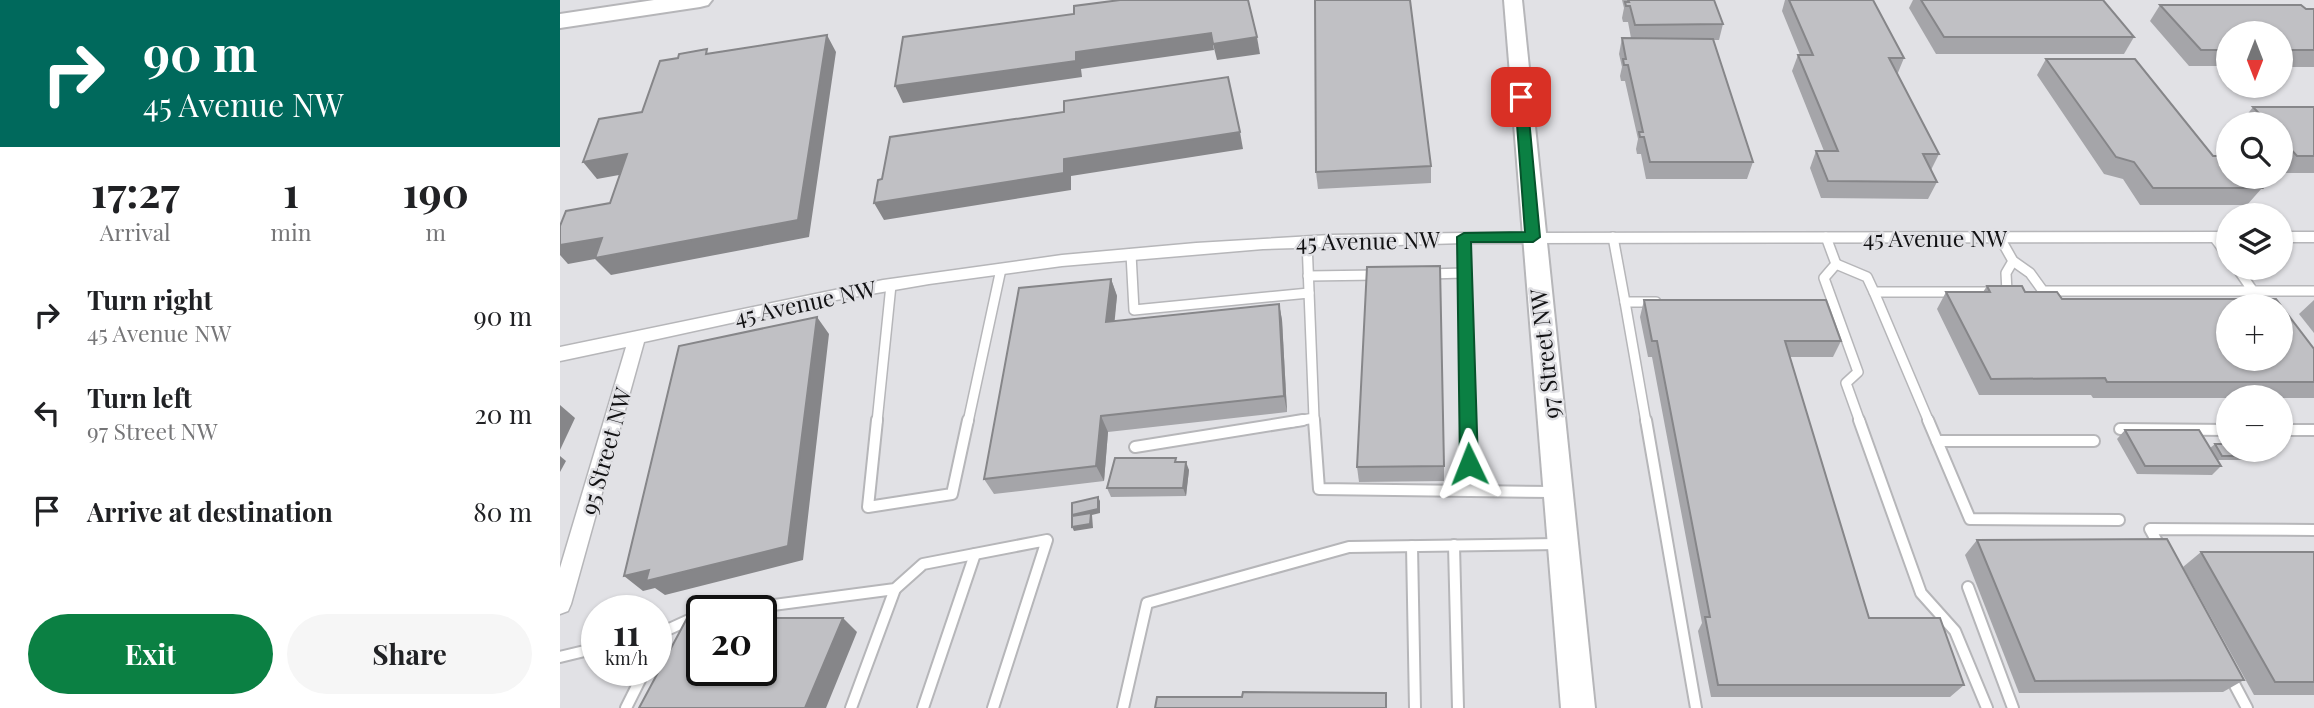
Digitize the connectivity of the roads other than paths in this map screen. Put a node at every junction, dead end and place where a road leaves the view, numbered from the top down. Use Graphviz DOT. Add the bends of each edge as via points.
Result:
graph roads {
  1 [pos="590,0"];
  2 [pos="700,0"];
  3 [pos="1513,0"];
  4 [pos="560,4"];
  5 [pos="560,21"];
  6 [pos="1464,237"];
  7 [pos="1533,237"];
  8 [pos="1613,237"];
  9 [pos="1826,237"];
  10 [pos="2216,237"];
  11 [pos="2293,237"];
  12 [pos="2314,237"];
  13 [pos="2000,238"];
  14 [pos="1307,241"];
  15 [pos="1131,254"];
  16 [pos="2014,261"];
  17 [pos="1836,264"];
  18 [pos="1001,269"];
  19 [pos="1463,273"];
  20 [pos="1424,274"];
  21 [pos="1385,275"];
  22 [pos="1308,276"];
  23 [pos="2245,280"];
  24 [pos="891,285"];
  25 [pos="2253,290"];
  26 [pos="2314,291"];
  27 [pos="1874,292"];
  28 [pos="1309,293"];
  29 [pos="2256,294"];
  30 [pos="1625,302"];
  31 [pos="1667,302"];
  32 [pos="1819,302"];
  33 [pos="1832,302"];
  34 [pos="637,338"];
  35 [pos="560,354"];
  36 [pos="1314,418"];
  37 [pos="2120,429"];
  38 [pos="2216,430"];
  39 [pos="2293,430"];
  40 [pos="2314,430"];
  41 [pos="1937,441"];
  42 [pos="2094,441"];
  43 [pos="1135,447"];
  44 [pos="1470,491"];
  45 [pos="1558,492"];
  46 [pos="2119,520"];
  47 [pos="2314,530"];
  48 [pos="1563,544"];
  49 [pos="1454,545"];
  50 [pos="1412,546"];
  51 [pos="2163,553"];
  52 [pos="975,554"];
  53 [pos="1968,587"];
  54 [pos="895,589"];
  55 [pos="560,604"];
  56 [pos="777,605"];
  57 [pos="581,652"];
  58 [pos="560,657"];
  59 [pos="2221,660"];
  60 [pos="637,686"];
  61 [pos="626,708"];
  62 [pos="851,708"];
  63 [pos="923,708"];
  64 [pos="993,708"];
  65 [pos="1123,708"];
  66 [pos="1415,708"];
  67 [pos="1458,708"];
  68 [pos="1577,708"];
  69 [pos="1696,708"];
  70 [pos="1987,708"];
  71 [pos="2013,708"];
  72 [pos="2247,708"];
  1 -- 4 [label="highway"];
  2 -- 5 [label="highway"];
  3 -- 7 [label="street, 97 Street NW"];
  6 -- 7 [label="street, 45 Avenue NW"];
  6 -- 14 [label="street, 45 Avenue NW"];
  6 -- 19 [label="lane"];
  7 -- 8 [label="street, 45 Avenue NW"];
  7 -- 45 [label="street, 97 Street NW"];
  8 -- 9 [label="street, 45 Avenue NW"];
  8 -- 30 [label="lane"];
  9 -- 13 [label="street, 45 Avenue NW"];
  9 -- 17 [label="lane"];
  10 -- 13 [label="street, 45 Avenue NW"];
  11 -- 12 [label="street"];
  13 -- 16 [label="lane"];
  14 -- 15 [label="street, 45 Avenue NW"];
  14 -- 22 [label="lane"];
  15 -- 18 [label="street, 45 Avenue NW"];
  15 -- 28 [label="lane" via="1134,310"];
  16 -- 25 [label="lane" via="2031,273 2043,291"];
  16 -- 27 [label="lane" via="2006,273 2007,292"];
  17 -- 27 [label="lane" via="1867,277"];
  17 -- 33 [label="lane" via="1824,278"];
  18 -- 24 [label="street, 45 Avenue NW"];
  18 -- 24 [label="lane" via="952,494 868,507"];
  19 -- 20 [label="lane"];
  19 -- 44 [label="lane"];
  21 -- 22 [label="lane"];
  22 -- 28 [label="lane"];
  23 -- 25 [label="lane"];
  24 -- 34 [label="street, 45 Avenue NW"];
  25 -- 26 [label="lane"];
  25 -- 29 [label="lane"];
  27 -- 41 [label="lane"];
  28 -- 36 [label="lane"];
  30 -- 31 [label="lane"];
  30 -- 69 [label="lane"];
  32 -- 33 [label="lane"];
  33 -- 70 [label="lane" via="1858,372 1846,383 1921,593 1955,631"];
  34 -- 35 [label="street, 45 Avenue NW"];
  34 -- 55 [label="street, 95 Street NW"];
  36 -- 43 [label="lane"];
  36 -- 44 [label="lane" via="1319,489"];
  37 -- 38 [label="lane"];
  39 -- 40 [label="lane"];
  41 -- 42 [label="lane"];
  41 -- 46 [label="lane" via="1970,519"];
  44 -- 45 [label="lane"];
  45 -- 48 [label="street, 97 Street NW"];
  47 -- 51 [label="lane" via="2150,530"];
  48 -- 49 [label="lane"];
  48 -- 68 [label="street, 97 Street NW"];
  49 -- 50 [label="lane"];
  49 -- 67 [label="lane"];
  50 -- 65 [label="lane" via="1349,547 1147,603"];
  50 -- 66 [label="lane"];
  52 -- 54 [label="lane" via="923,564"];
  52 -- 63 [label="lane"];
  52 -- 64 [label="lane" via="1047,540"];
  53 -- 71 [label="lane"];
  54 -- 56 [label="lane"];
  54 -- 62 [label="lane"];
  57 -- 58 [label="lane"];
  59 -- 72 [label="lane"];
  60 -- 61 [label="lane"];
}
